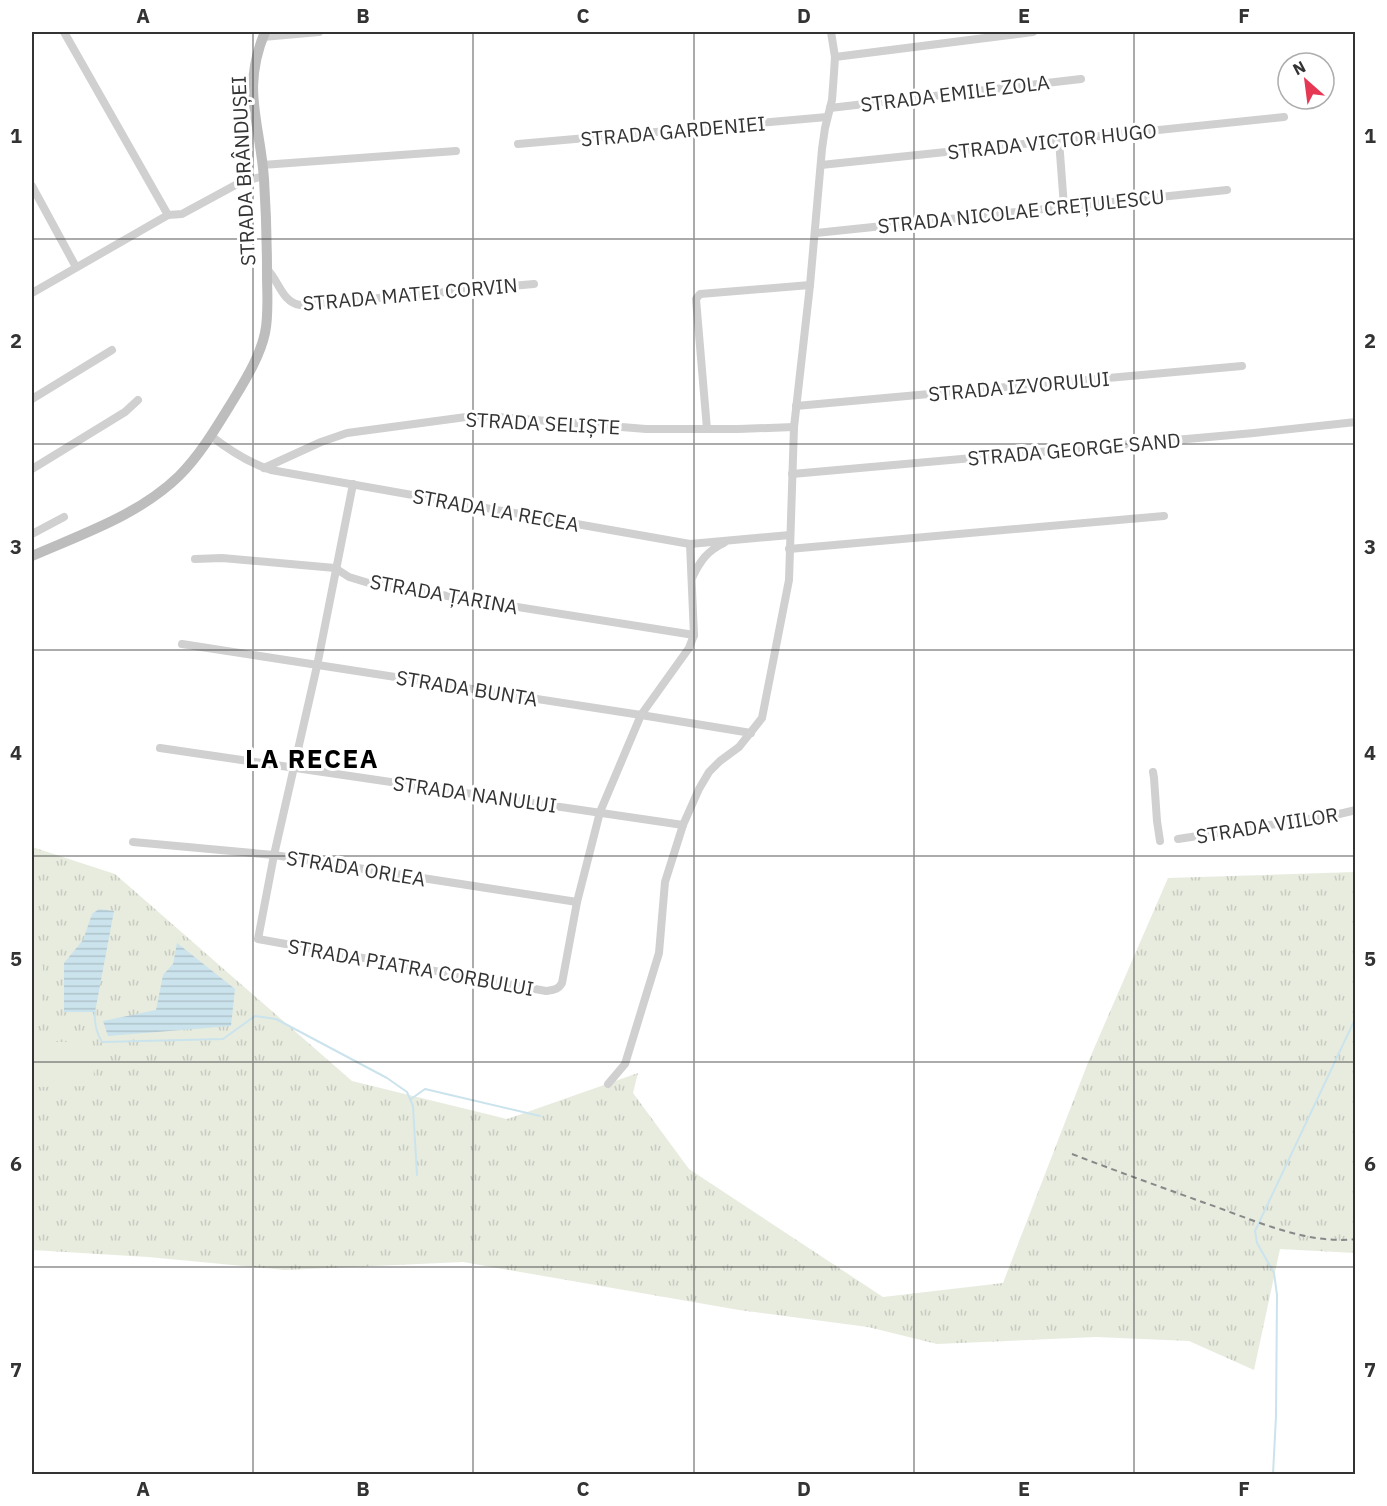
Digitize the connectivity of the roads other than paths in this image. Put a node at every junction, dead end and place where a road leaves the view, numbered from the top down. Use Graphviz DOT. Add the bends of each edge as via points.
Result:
graph roads {
  1 [pos="64,32"];
  2 [pos="319,32"];
  3 [pos="831,32"];
  4 [pos="1034,32"];
  5 [pos="264,34"];
  6 [pos="835,57"];
  7 [pos="1080,78"];
  8 [pos="830,108"];
  9 [pos="827,117"];
  10 [pos="1284,117"];
  11 [pos="1059,140"];
  12 [pos="518,144"];
  13 [pos="456,151"];
  14 [pos="821,165"];
  15 [pos="263,171"];
  16 [pos="32,186"];
  17 [pos="1227,190"];
  18 [pos="1064,207"];
  19 [pos="168,215"];
  20 [pos="816,233"];
  21 [pos="76,267"];
  22 [pos="267,270"];
  23 [pos="534,284"];
  24 [pos="810,285"];
  25 [pos="32,293"];
  26 [pos="112,350"];
  27 [pos="1242,366"];
  28 [pos="32,399"];
  29 [pos="138,400"];
  30 [pos="796,406"];
  31 [pos="1356,422"];
  32 [pos="794,427"];
  33 [pos="707,429"];
  34 [pos="211,436"];
  35 [pos="264,468"];
  36 [pos="32,469"];
  37 [pos="792,474"];
  38 [pos="353,484"];
  39 [pos="1164,516"];
  40 [pos="64,518"];
  41 [pos="32,534"];
  42 [pos="790,535"];
  43 [pos="730,540"];
  44 [pos="690,544"];
  45 [pos="789,549"];
  46 [pos="32,556"];
  47 [pos="195,560"];
  48 [pos="335,568"];
  49 [pos="692,579"];
  50 [pos="694,635"];
  51 [pos="182,645"];
  52 [pos="317,666"];
  53 [pos="641,714"];
  54 [pos="751,733"];
  55 [pos="160,748"];
  56 [pos="294,767"];
  57 [pos="1152,772"];
  58 [pos="1356,810"];
  59 [pos="600,812"];
  60 [pos="683,825"];
  61 [pos="1178,839"];
  62 [pos="1160,841"];
  63 [pos="133,842"];
  64 [pos="274,855"];
  65 [pos="578,902"];
  66 [pos="608,1084"];
  1 -- 19 [label="street"];
  2 -- 5 [label="street"];
  3 -- 6 [label="street"];
  4 -- 6 [label="street"];
  5 -- 15 [label="main road, STRADA BRÂNDUȘEI" via="252,87"];
  6 -- 8 [label="street"];
  7 -- 8 [label="street, STRADA EMILE ZOLA"];
  8 -- 9 [label="street"];
  9 -- 12 [label="street, STRADA GARDENIEI"];
  9 -- 14 [label="street"];
  10 -- 11 [label="street, STRADA VICTOR HUGO"];
  11 -- 14 [label="street, STRADA VICTOR HUGO"];
  11 -- 18 [label="street"];
  13 -- 15 [label="street"];
  14 -- 20 [label="street"];
  15 -- 19 [label="street" via="183,214"];
  15 -- 22 [label="main road, STRADA BRÂNDUȘEI"];
  16 -- 21 [label="street"];
  17 -- 18 [label="street, STRADA NICOLAE CREȚULESCU"];
  18 -- 20 [label="street, STRADA NICOLAE CREȚULESCU"];
  19 -- 21 [label="street"];
  20 -- 24 [label="street"];
  21 -- 25 [label="street"];
  22 -- 23 [label="street, STRADA MATEI CORVIN" via="286,299 300,304"];
  22 -- 34 [label="main road, STRADA BRÂNDUȘEI" via="268,315 262,345"];
  24 -- 30 [label="street"];
  24 -- 33 [label="street" via="700,294 696,299"];
  26 -- 28 [label="street"];
  27 -- 30 [label="street, STRADA IZVORULUI"];
  29 -- 36 [label="street"];
  30 -- 32 [label="street"];
  31 -- 37 [label="street, STRADA GEORGE SAND"];
  32 -- 33 [label="street, STRADA SELIȘTE"];
  32 -- 37 [label="street"];
  33 -- 35 [label="street, STRADA SELIȘTE" via="646,429 466,417 347,433"];
  34 -- 35 [label="street, STRADA LA RECEA"];
  34 -- 46 [label="main road, STRADA BRÂNDUȘEI" via="179,476 160,492 116,519"];
  35 -- 38 [label="street, STRADA LA RECEA"];
  37 -- 42 [label="street"];
  38 -- 44 [label="street, STRADA LA RECEA"];
  38 -- 48 [label="street"];
  39 -- 45 [label="street"];
  40 -- 41 [label="street"];
  42 -- 43 [label="street, STRADA LA RECEA"];
  42 -- 45 [label="street"];
  43 -- 44 [label="street, STRADA LA RECEA"];
  43 -- 49 [label="street" via="706,555"];
  44 -- 49 [label="street"];
  45 -- 54 [label="street" via="789,580 762,718"];
  47 -- 48 [label="street, STRADA ȚARINA" via="222,558"];
  48 -- 50 [label="street, STRADA ȚARINA" via="372,584"];
  48 -- 52 [label="street"];
  49 -- 50 [label="street"];
  50 -- 53 [label="street, STRADA PIATRA CORBULUI" via="689,648"];
  51 -- 52 [label="street, STRADA BUNTA"];
  52 -- 53 [label="street, STRADA BUNTA"];
  52 -- 56 [label="street"];
  53 -- 54 [label="street, STRADA BUNTA"];
  53 -- 59 [label="street, STRADA PIATRA CORBULUI"];
  54 -- 60 [label="street" via="709,772"];
  55 -- 56 [label="street, STRADA NANULUI"];
  56 -- 59 [label="street, STRADA NANULUI"];
  56 -- 64 [label="street"];
  57 -- 62 [label="street"];
  58 -- 61 [label="street, STRADA VIILOR"];
  59 -- 60 [label="street, STRADA NANULUI"];
  59 -- 65 [label="street, STRADA PIATRA CORBULUI"];
  60 -- 66 [label="street" via="665,882 658,953 625,1064"];
  63 -- 64 [label="street, STRADA ORLEA"];
  64 -- 65 [label="street, STRADA ORLEA"];
  64 -- 65 [label="street, STRADA PIATRA CORBULUI" via="258,939 546,991 555,990 562,983"];
}
